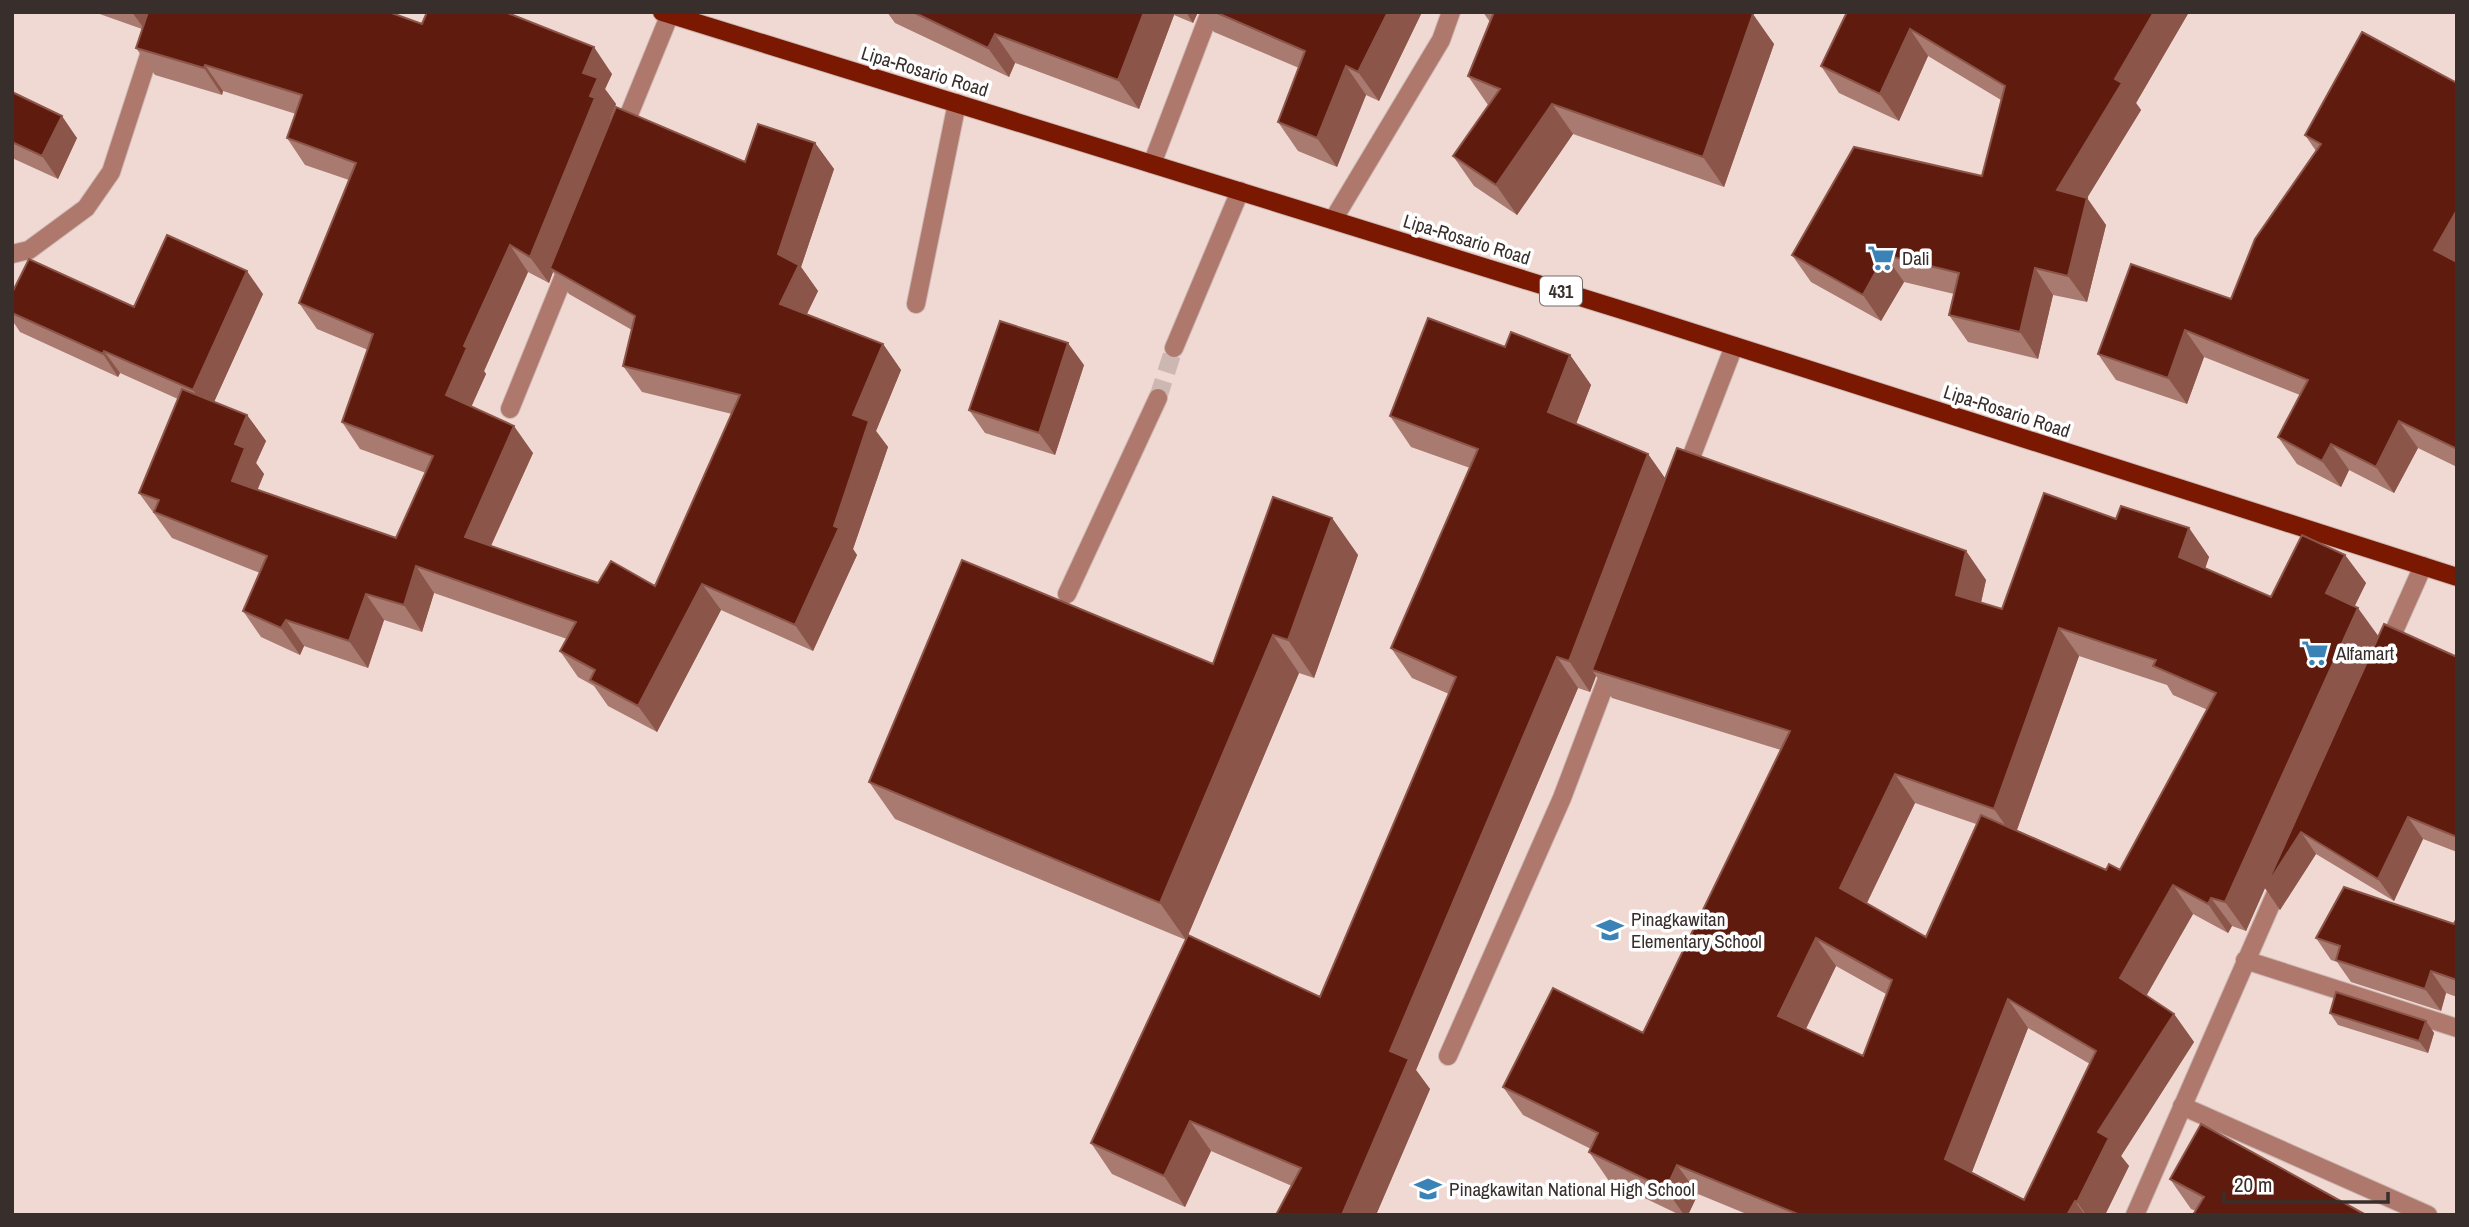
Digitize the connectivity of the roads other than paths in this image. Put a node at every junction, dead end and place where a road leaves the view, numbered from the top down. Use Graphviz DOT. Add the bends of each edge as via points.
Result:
graph roads {
  1 [pos="163,12"];
  2 [pos="1210,12"];
  3 [pos="1451,12"];
  4 [pos="666,13"];
  5 [pos="957,103"];
  6 [pos="613,154"];
  7 [pos="1152,164"];
  8 [pos="1240,191"];
  9 [pos="1333,220"];
  10 [pos="577,243"];
  11 [pos="12,254"];
  12 [pos="916,304"];
  13 [pos="1734,346"];
  14 [pos="1174,348"];
  15 [pos="1158,398"];
  16 [pos="510,409"];
  17 [pos="1680,488"];
  18 [pos="2423,566"];
  19 [pos="2457,576"];
  20 [pos="1068,594"];
  21 [pos="1616,656"];
  22 [pos="2377,668"];
  23 [pos="2291,859"];
  24 [pos="2245,960"];
  25 [pos="2457,1028"];
  26 [pos="1448,1056"];
  27 [pos="2182,1106"];
  28 [pos="2135,1215"];
  29 [pos="2428,1215"];
  1 -- 11 [label="street" via="111,172 86,208 29,250"];
  2 -- 7 [label="street"];
  3 -- 9 [label="street" via="1441,40"];
  4 -- 5 [label="main road, Lipa-Rosario Road / 431"];
  4 -- 6 [label="street"];
  5 -- 7 [label="main road, Lipa-Rosario Road / 431"];
  5 -- 12 [label="street"];
  7 -- 8 [label="main road, Lipa-Rosario Road / 431"];
  8 -- 9 [label="main road, Lipa-Rosario Road / 431"];
  8 -- 14 [label="street"];
  9 -- 13 [label="main road, Lipa-Rosario Road / 431"];
  10 -- 16 [label="street"];
  13 -- 17 [label="street"];
  13 -- 18 [label="main road, Lipa-Rosario Road / 431"];
  15 -- 20 [label="street"];
  18 -- 19 [label="main road, Lipa-Rosario Road / 431"];
  18 -- 22 [label="street"];
  21 -- 26 [label="street" via="1562,798"];
  23 -- 24 [label="street"];
  24 -- 25 [label="street"];
  24 -- 27 [label="street"];
  27 -- 28 [label="street"];
  27 -- 29 [label="street"];
}
